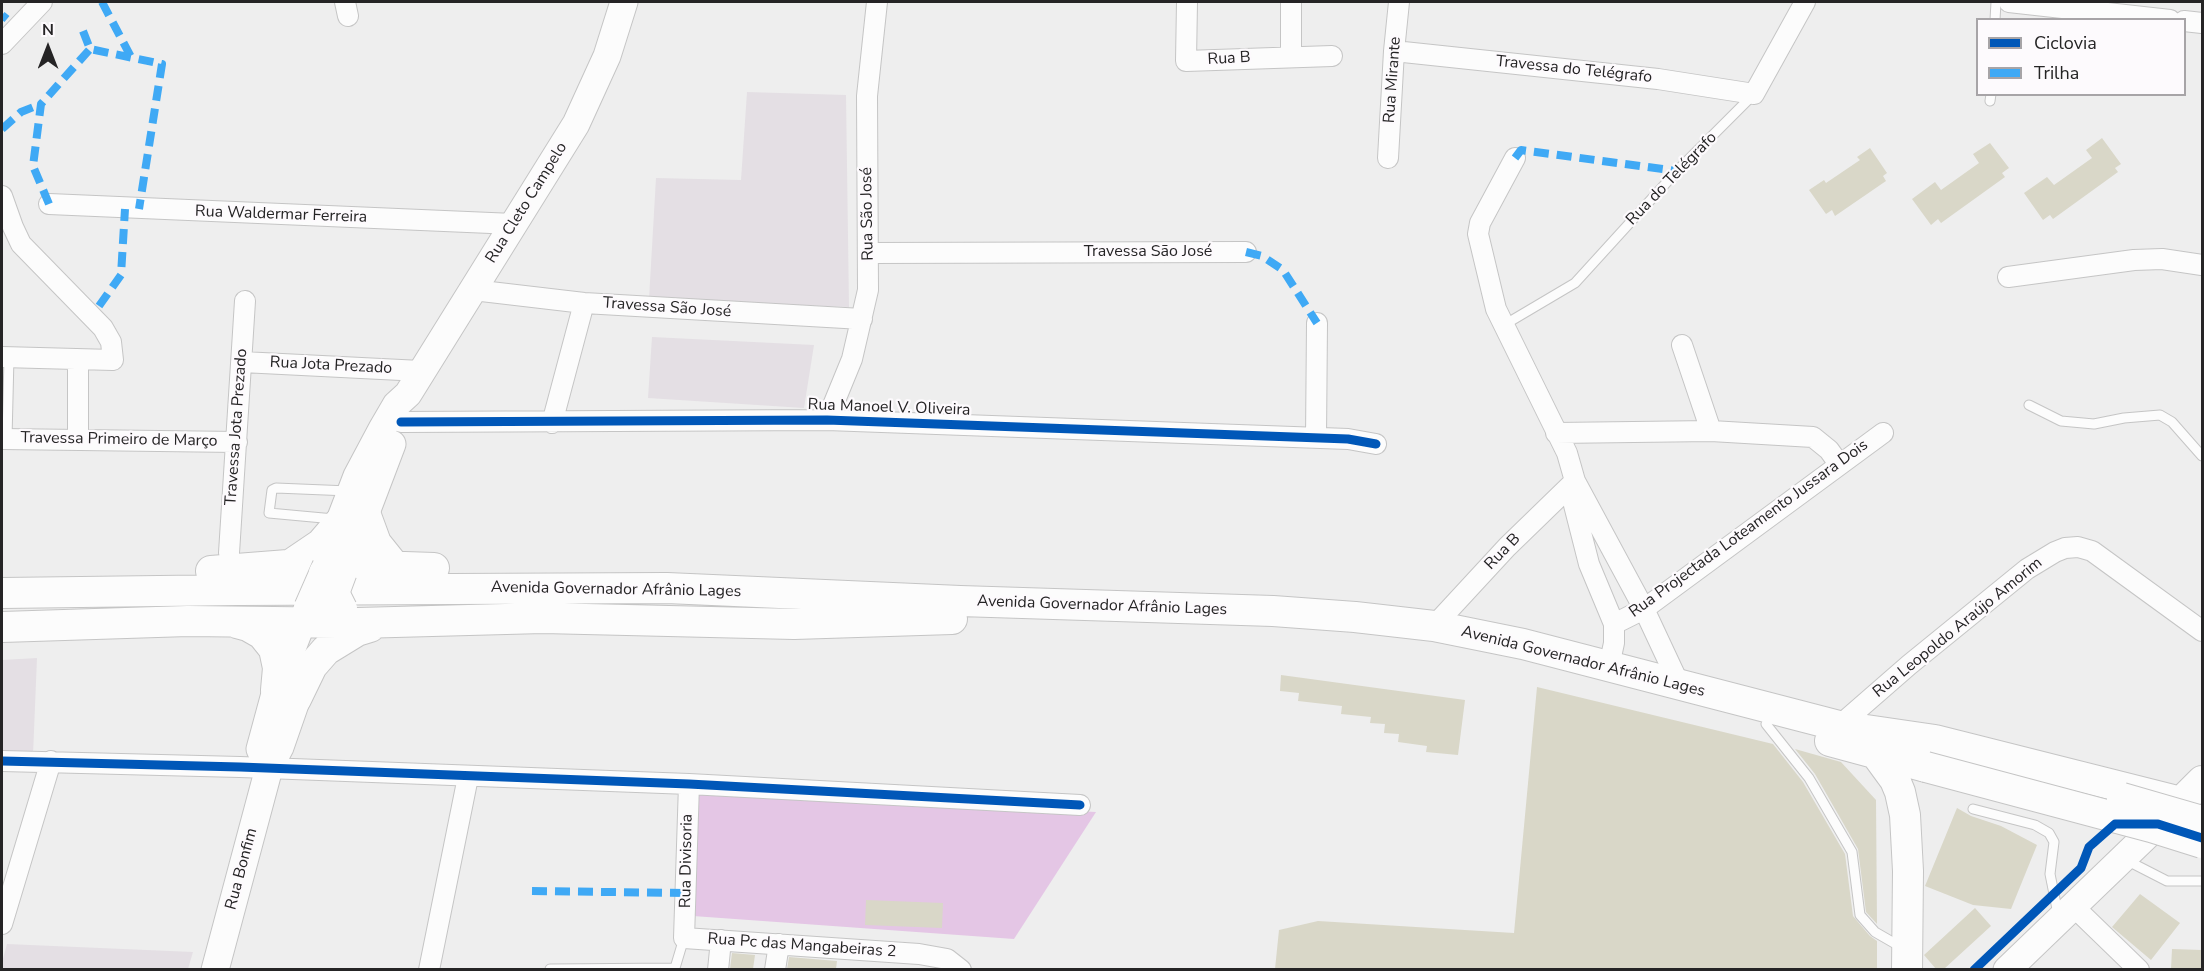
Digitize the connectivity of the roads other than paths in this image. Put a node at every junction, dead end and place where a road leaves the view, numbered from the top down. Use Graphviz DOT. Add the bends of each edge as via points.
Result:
graph roads {
  1 [pos="42,2"];
  2 [pos="624,2"];
  3 [pos="877,2"];
  4 [pos="1187,2"];
  5 [pos="1291,2"];
  6 [pos="1399,2"];
  7 [pos="1805,2"];
  8 [pos="1996,2"];
  9 [pos="2009,2"];
  10 [pos="1995,18"];
  11 [pos="2152,18"];
  12 [pos="2186,21"];
  13 [pos="2202,23"];
  14 [pos="2,44"];
  15 [pos="1394,51"];
  16 [pos="1291,56"];
  17 [pos="1332,56"];
  18 [pos="1754,94"];
  19 [pos="1388,158"];
  20 [pos="1515,158"];
  21 [pos="2,196"];
  22 [pos="49,204"];
  23 [pos="514,224"];
  24 [pos="1246,252"];
  25 [pos="870,253"];
  26 [pos="2202,265"];
  27 [pos="2008,277"];
  28 [pos="473,290"];
  29 [pos="245,301"];
  30 [pos="584,303"];
  31 [pos="862,319"];
  32 [pos="1317,324"];
  33 [pos="1504,325"];
  34 [pos="1682,345"];
  35 [pos="5,357"];
  36 [pos="78,360"];
  37 [pos="242,362"];
  38 [pos="421,371"];
  39 [pos="408,394"];
  40 [pos="2029,405"];
  41 [pos="827,420"];
  42 [pos="401,422"];
  43 [pos="552,423"];
  44 [pos="1711,431"];
  45 [pos="1883,432"];
  46 [pos="1556,433"];
  47 [pos="1316,438"];
  48 [pos="4,439"];
  49 [pos="78,440"];
  50 [pos="237,442"];
  51 [pos="1376,444"];
  52 [pos="2202,456"];
  53 [pos="1839,464"];
  54 [pos="1575,481"];
  55 [pos="349,511"];
  56 [pos="229,553"];
  57 [pos="396,568"];
  58 [pos="2,580"];
  59 [pos="2,593"];
  60 [pos="329,595"];
  61 [pos="1644,609"];
  62 [pos="2,610"];
  63 [pos="956,610"];
  64 [pos="234,622"];
  65 [pos="1614,624"];
  66 [pos="1434,626"];
  67 [pos="2,627"];
  68 [pos="2202,631"];
  69 [pos="1609,666"];
  70 [pos="1680,686"];
  71 [pos="286,695"];
  72 [pos="1766,724"];
  73 [pos="1839,726"];
  74 [pos="1876,754"];
  75 [pos="2,760"];
  76 [pos="1929,760"];
  77 [pos="51,761"];
  78 [pos="269,768"];
  79 [pos="468,777"];
  80 [pos="689,784"];
  81 [pos="2195,801"];
  82 [pos="1080,805"];
  83 [pos="1972,808"];
  84 [pos="2147,835"];
  85 [pos="2202,843"];
  86 [pos="2202,855"];
  87 [pos="2123,858"];
  88 [pos="2202,881"];
  89 [pos="2066,913"];
  90 [pos="2,924"];
  91 [pos="684,938"];
  92 [pos="721,940"];
  93 [pos="779,944"];
  94 [pos="1908,960"];
  95 [pos="2011,968"];
  96 [pos="215,969"];
  97 [pos="429,969"];
  98 [pos="550,969"];
  99 [pos="718,969"];
  100 [pos="775,969"];
  101 [pos="961,969"];
  102 [pos="2139,969"];
  1 -- 14 [label="street"];
  2 -- 23 [label="main road, Rua Cleto Campelo" via="607,56 576,124"];
  3 -- 25 [label="street, Rua São José" via="867,96"];
  4 -- 16 [label="street, Rua B" via="1186,61"];
  5 -- 16 [label="street"];
  6 -- 15 [label="street, Rua Mirante"];
  7 -- 18 [label="street, Rua do Telégrafo"];
  8 -- 10 [label="lane"];
  9 -- 11 [label="street"];
  12 -- 13 [label="street"];
  15 -- 18 [label="street, Travessa do Telégrafo" via="1658,79"];
  15 -- 19 [label="street, Rua Mirante"];
  16 -- 17 [label="street, Rua B"];
  18 -- 33 [label="lane, Rua do Telégrafo" via="1575,283"];
  20 -- 33 [label="street" via="1480,223 1478,234 1496,309"];
  21 -- 36 [label="street" via="21,244 103,328 111,342 113,360"];
  22 -- 23 [label="street, Rua Waldermar Ferreira"];
  23 -- 28 [label="main road, Rua Cleto Campelo"];
  24 -- 25 [label="street, Travessa São José"];
  25 -- 31 [label="street, Rua São José"];
  26 -- 27 [label="street" via="2162,259 2134,260"];
  28 -- 30 [label="street, Travessa São José"];
  28 -- 38 [label="main road, Rua Cleto Campelo"];
  29 -- 37 [label="street, Travessa Jota Prezado"];
  30 -- 31 [label="street, Travessa São José"];
  30 -- 43 [label="street"];
  31 -- 41 [label="street, Rua São José" via="852,359"];
  32 -- 47 [label="street"];
  33 -- 46 [label="street"];
  34 -- 44 [label="street"];
  35 -- 36 [label="street"];
  35 -- 48 [label="lane"];
  36 -- 49 [label="street"];
  37 -- 38 [label="street, Rua Jota Prezado"];
  37 -- 50 [label="street, Travessa Jota Prezado"];
  38 -- 39 [label="main road, Rua Cleto Campelo"];
  39 -- 42 [label="main road, Rua Cleto Campelo"];
  39 -- 55 [label="main road, Rua Cleto Campelo" via="396,405 382,429"];
  40 -- 52 [label="lane" via="2061,421 2094,424 2160,415 2172,422"];
  41 -- 43 [label="street, Rua Manoel V. Oliveira"];
  41 -- 47 [label="street, Rua Manoel V. Oliveira"];
  42 -- 43 [label="street, Rua Manoel V. Oliveira"];
  42 -- 55 [label="main road, Rua Cleto Campelo"];
  44 -- 46 [label="street"];
  44 -- 53 [label="street" via="1813,437"];
  45 -- 53 [label="street, Rua Projectada Loteamento Jussara Dois"];
  46 -- 54 [label="street"];
  47 -- 51 [label="street, Rua Manoel V. Oliveira"];
  48 -- 49 [label="street, Travessa Primeiro de Março"];
  49 -- 50 [label="street, Travessa Primeiro de Março"];
  50 -- 56 [label="street, Travessa Jota Prezado"];
  53 -- 61 [label="street, Rua Projectada Loteamento Jussara Dois"];
  54 -- 61 [label="street"];
  54 -- 65 [label="street" via="1574,506 1589,564"];
  54 -- 66 [label="street, Rua B"];
  55 -- 55 [label="lane" via="276,488 272,490 268,510"];
  55 -- 57 [label="main road"];
  55 -- 60 [label="main road, Rua Cleto Campelo"];
  55 -- 60 [label="main road" via="321,544"];
  57 -- 60 [label="main road"];
  57 -- 63 [label="main road" via="823,580 891,586"];
  58 -- 60 [label="main road" via="238,570"];
  59 -- 63 [label="main road, Avenida Governador Afrânio Lages" via="667,588"];
  60 -- 63 [label="main road" via="543,618 794,624"];
  60 -- 64 [label="main road"];
  60 -- 71 [label="main road, Rua Bonfim"];
  60 -- 71 [label="main road" via="357,631 326,650"];
  61 -- 65 [label="street, Rua Projectada Loteamento Jussara Dois"];
  61 -- 70 [label="street"];
  62 -- 63 [label="main road, Avenida Governador Afrânio Lages" via="236,603 606,603"];
  63 -- 66 [label="main road, Avenida Governador Afrânio Lages" via="1274,611"];
  63 -- 72 [label="main road, Avenida Governador Afrânio Lages" via="1354,632 1453,646"];
  64 -- 67 [label="main road"];
  64 -- 71 [label="main road" via="262,634 274,649"];
  65 -- 69 [label="street"];
  66 -- 69 [label="main road, Avenida Governador Afrânio Lages"];
  68 -- 73 [label="street, Rua Leopoldo Araújo Amorim" via="2092,551 2066,548 2027,569"];
  69 -- 70 [label="main road, Avenida Governador Afrânio Lages"];
  70 -- 73 [label="main road, Avenida Governador Afrânio Lages"];
  71 -- 78 [label="main road, Rua Bonfim" via="280,747"];
  72 -- 74 [label="main road, Avenida Governador Afrânio Lages"];
  72 -- 94 [label="lane" via="1809,778 1852,852 1860,915"];
  73 -- 76 [label="main road"];
  73 -- 81 [label="main road, Avenida Governador Afrânio Lages" via="1935,740"];
  74 -- 76 [label="main road, Avenida Governador Afrânio Lages"];
  74 -- 94 [label="main road" via="1895,780 1905,815"];
  75 -- 77 [label="street"];
  76 -- 81 [label="main road, bridge" via="2160,807"];
  76 -- 85 [label="main road, bridge"];
  77 -- 78 [label="street"];
  77 -- 90 [label="street"];
  78 -- 79 [label="street"];
  78 -- 96 [label="main road, Rua Bonfim"];
  79 -- 80 [label="street"];
  79 -- 97 [label="street"];
  80 -- 82 [label="street"];
  80 -- 91 [label="street, Rua Divisoria"];
  81 -- 84 [label="main road"];
  83 -- 89 [label="lane" via="2049,832 2054,842 2050,874"];
  84 -- 86 [label="main road"];
  84 -- 87 [label="main road"];
  87 -- 88 [label="lane" via="2167,881"];
  87 -- 89 [label="main road"];
  89 -- 95 [label="main road"];
  89 -- 102 [label="street"];
  91 -- 92 [label="street, Rua Pc das Mangabeiras 2"];
  91 -- 98 [label="lane" via="675,968"];
  92 -- 93 [label="street, Rua Pc das Mangabeiras 2"];
  92 -- 99 [label="street"];
  93 -- 100 [label="street"];
  93 -- 101 [label="street, Rua Pc das Mangabeiras 2" via="919,954 948,959"];
}
